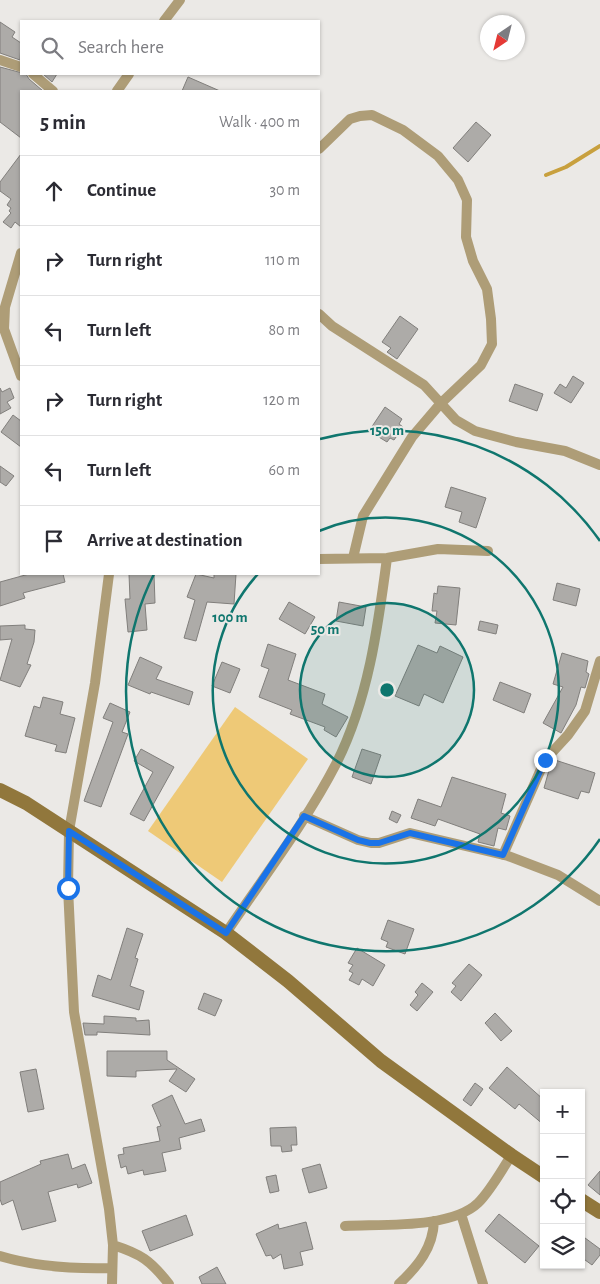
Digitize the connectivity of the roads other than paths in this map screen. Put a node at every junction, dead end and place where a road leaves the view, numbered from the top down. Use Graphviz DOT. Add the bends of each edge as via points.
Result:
graph roads {
  1 [pos="180,0"];
  2 [pos="165,20"];
  3 [pos="0,60"];
  4 [pos="20,67"];
  5 [pos="34,75"];
  6 [pos="128,75"];
  7 [pos="52,90"];
  8 [pos="118,90"];
  9 [pos="320,148"];
  10 [pos="20,256"];
  11 [pos="320,315"];
  12 [pos="5,348"];
  13 [pos="20,374"];
  14 [pos="441,403"];
  15 [pos="600,465"];
  16 [pos="488,552"];
  17 [pos="353,558"];
  18 [pos="387,558"];
  19 [pos="320,559"];
  20 [pos="109,575"];
  21 [pos="600,662"];
  22 [pos="0,790"];
  23 [pos="304,816"];
  24 [pos="69,831"];
  25 [pos="503,855"];
  26 [pos="600,901"];
  27 [pos="226,933"];
  28 [pos="511,1156"];
  29 [pos="540,1174"];
  30 [pos="585,1203"];
  31 [pos="600,1212"];
  32 [pos="461,1214"];
  33 [pos="434,1221"];
  34 [pos="344,1226"];
  35 [pos="112,1245"];
  36 [pos="0,1256"];
  37 [pos="112,1268"];
  38 [pos="112,1284"];
  39 [pos="169,1284"];
  40 [pos="399,1284"];
  41 [pos="482,1284"];
  1 -- 2 [label="street"];
  3 -- 4 [label="street"];
  5 -- 7 [label="street"];
  6 -- 8 [label="street"];
  9 -- 14 [label="street" via="350,119 372,115 403,130 438,156 458,180 466,200 466,237 472,261 487,288 492,344 481,365"];
  10 -- 12 [label="street" via="5,307"];
  11 -- 14 [label="street" via="424,385"];
  12 -- 13 [label="street"];
  14 -- 15 [label="street" via="456,420 475,431 565,451"];
  14 -- 17 [label="street" via="412,437 363,516"];
  16 -- 18 [label="street" via="438,549"];
  17 -- 18 [label="street"];
  17 -- 19 [label="street"];
  18 -- 23 [label="street" via="378,627 353,723 336,764"];
  20 -- 24 [label="street" via="95,683"];
  21 -- 25 [label="street" via="585,711 545,760"];
  22 -- 24 [label="street"];
  23 -- 25 [label="street" via="370,843 410,833"];
  23 -- 27 [label="street"];
  24 -- 27 [label="street"];
  24 -- 35 [label="street" via="74,1012 109,1209"];
  25 -- 26 [label="street" via="558,875"];
  27 -- 28 [label="street" via="381,1061"];
  28 -- 29 [label="street"];
  28 -- 32 [label="street" via="478,1202"];
  30 -- 31 [label="street"];
  32 -- 33 [label="street"];
  32 -- 41 [label="street"];
  33 -- 34 [label="street"];
  33 -- 40 [label="street" via="434,1232 425,1255"];
  35 -- 37 [label="street"];
  35 -- 39 [label="street" via="140,1254 152,1262"];
  36 -- 37 [label="street" via="48,1266"];
  37 -- 38 [label="street"];
}
